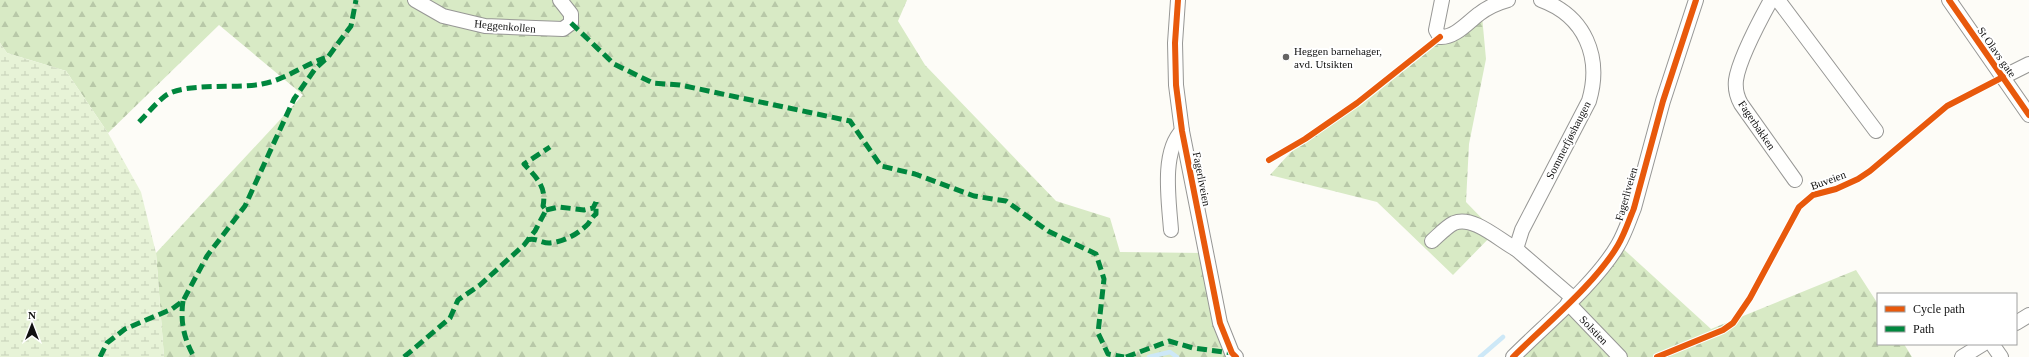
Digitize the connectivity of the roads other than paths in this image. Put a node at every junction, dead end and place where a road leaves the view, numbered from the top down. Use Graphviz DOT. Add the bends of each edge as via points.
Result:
graph roads {
  1 [pos="415,0"];
  2 [pos="560,0"];
  3 [pos="1178,0"];
  4 [pos="1442,0"];
  5 [pos="1508,0"];
  6 [pos="1541,0"];
  7 [pos="1696,0"];
  8 [pos="1771,0"];
  9 [pos="1778,0"];
  10 [pos="1949,0"];
  11 [pos="2029,64"];
  12 [pos="2003,77"];
  13 [pos="2029,114"];
  14 [pos="1182,131"];
  15 [pos="1876,131"];
  16 [pos="1795,180"];
  17 [pos="1171,230"];
  18 [pos="1432,241"];
  19 [pos="1516,249"];
  20 [pos="1571,301"];
  21 [pos="2029,315"];
  22 [pos="2017,322"];
  23 [pos="1981,345"];
  24 [pos="1993,345"];
  25 [pos="1236,357"];
  26 [pos="1513,357"];
  27 [pos="1620,357"];
  28 [pos="1962,357"];
  29 [pos="2001,357"];
  1 -- 2 [label="street, Heggenkollen" via="443,16 465,22 540,30 563,29 571,23 571,14"];
  3 -- 14 [label="street, Fagerliveien" via="1176,85"];
  4 -- 5 [label="street" via="1436,30 1440,37 1449,36 1480,13"];
  6 -- 19 [label="street, Sommerfjøshaugen" via="1566,13 1586,37 1594,72 1593,88 1589,101 1522,230"];
  7 -- 20 [label="street, Fagerliveien" via="1663,101 1628,225 1603,266"];
  8 -- 16 [label="street, Fagerbakken" via="1742,62 1736,81 1736,92 1741,104"];
  9 -- 15 [label="street"];
  10 -- 12 [label="street, St Olavs gate"];
  11 -- 12 [label="street"];
  12 -- 13 [label="street, St Olavs gate"];
  14 -- 17 [label="street" via="1172,146 1169,168"];
  14 -- 25 [label="street, Fagerliveien" via="1220,323"];
  18 -- 19 [label="street" via="1454,223 1463,221 1482,227"];
  19 -- 20 [label="street"];
  20 -- 26 [label="street, Fagerliveien"];
  20 -- 27 [label="street, Solstien"];
  21 -- 22 [label="street"];
  23 -- 28 [label="street"];
  24 -- 29 [label="street"];
}
